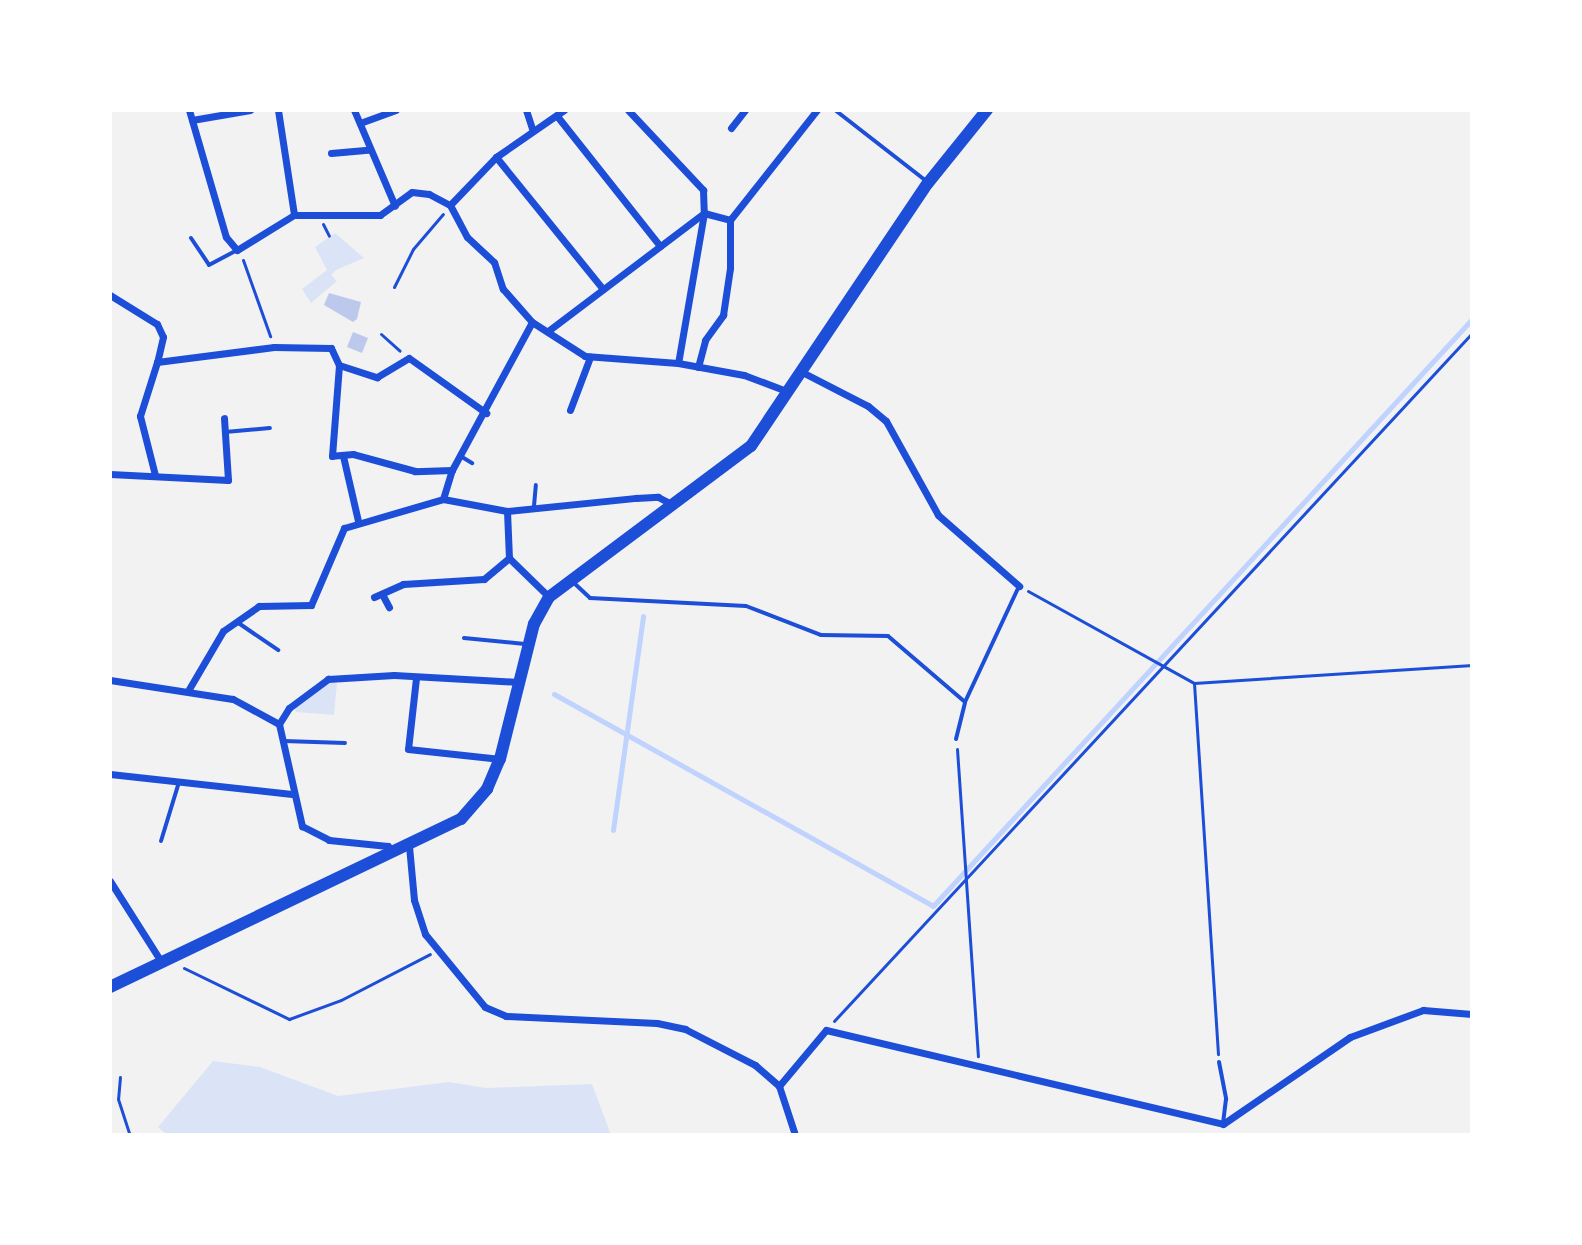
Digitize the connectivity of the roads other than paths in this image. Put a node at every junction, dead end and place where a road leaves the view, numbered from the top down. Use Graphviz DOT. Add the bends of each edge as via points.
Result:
graph roads {
  1 [pos="189,110"];
  2 [pos="250,110"];
  3 [pos="278,110"];
  4 [pos="354,110"];
  5 [pos="396,110"];
  6 [pos="526,110"];
  7 [pos="564,110"];
  8 [pos="628,110"];
  9 [pos="745,110"];
  10 [pos="817,110"];
  11 [pos="835,110"];
  12 [pos="987,110"];
  13 [pos="377,113"];
  14 [pos="557,116"];
  15 [pos="192,120"];
  16 [pos="360,123"];
  17 [pos="731,128"];
  18 [pos="532,129"];
  19 [pos="368,150"];
  20 [pos="331,153"];
  21 [pos="496,157"];
  22 [pos="928,183"];
  23 [pos="450,205"];
  24 [pos="395,206"];
  25 [pos="704,213"];
  26 [pos="294,215"];
  27 [pos="730,220"];
  28 [pos="191,238"];
  29 [pos="660,246"];
  30 [pos="237,250"];
  31 [pos="603,289"];
  32 [pos="110,295"];
  33 [pos="532,322"];
  34 [pos="548,331"];
  35 [pos="590,357"];
  36 [pos="157,362"];
  37 [pos="678,363"];
  38 [pos="339,365"];
  39 [pos="698,367"];
  40 [pos="802,372"];
  41 [pos="789,392"];
  42 [pos="570,410"];
  43 [pos="486,413"];
  44 [pos="224,418"];
  45 [pos="270,428"];
  46 [pos="225,432"];
  47 [pos="343,456"];
  48 [pos="462,457"];
  49 [pos="472,463"];
  50 [pos="452,470"];
  51 [pos="110,474"];
  52 [pos="155,475"];
  53 [pos="536,485"];
  54 [pos="443,499"];
  55 [pos="672,504"];
  56 [pos="507,511"];
  57 [pos="533,511"];
  58 [pos="358,521"];
  59 [pos="509,558"];
  60 [pos="569,578"];
  61 [pos="1019,586"];
  62 [pos="549,597"];
  63 [pos="389,607"];
  64 [pos="236,621"];
  65 [pos="464,638"];
  66 [pos="529,644"];
  67 [pos="278,650"];
  68 [pos="416,678"];
  69 [pos="110,680"];
  70 [pos="518,682"];
  71 [pos="189,689"];
  72 [pos="965,702"];
  73 [pos="279,724"];
  74 [pos="956,739"];
  75 [pos="284,741"];
  76 [pos="345,743"];
  77 [pos="500,759"];
  78 [pos="110,774"];
  79 [pos="179,782"];
  80 [pos="292,794"];
  81 [pos="161,841"];
  82 [pos="409,846"];
  83 [pos="393,853"];
  84 [pos="110,881"];
  85 [pos="166,962"];
  86 [pos="110,987"];
  87 [pos="1472,1014"];
  88 [pos="1219,1062"];
  89 [pos="779,1086"];
  90 [pos="1223,1124"];
  91 [pos="795,1135"];
  92 [pos="1223,1135"];
  1 -- 15 [label="street"];
  2 -- 15 [label="street"];
  3 -- 26 [label="street"];
  4 -- 16 [label="street"];
  5 -- 13 [label="street"];
  6 -- 18 [label="street"];
  7 -- 14 [label="street"];
  8 -- 25 [label="street" via="703,190"];
  9 -- 17 [label="street"];
  10 -- 27 [label="street"];
  11 -- 22 [label="lane"];
  12 -- 22 [label="main road"];
  13 -- 16 [label="street"];
  14 -- 18 [label="street"];
  14 -- 29 [label="street"];
  15 -- 30 [label="street" via="226,237"];
  16 -- 19 [label="street"];
  18 -- 21 [label="street"];
  19 -- 20 [label="street"];
  19 -- 24 [label="street"];
  21 -- 23 [label="street"];
  21 -- 31 [label="street"];
  22 -- 40 [label="main road"];
  23 -- 24 [label="street" via="412,192"];
  23 -- 33 [label="street" via="467,237 494,262 503,289"];
  24 -- 26 [label="street" via="380,215"];
  25 -- 27 [label="street"];
  25 -- 29 [label="street"];
  25 -- 37 [label="street"];
  26 -- 30 [label="street"];
  27 -- 39 [label="street" via="723,315 705,340"];
  28 -- 30 [label="lane" via="209,265"];
  29 -- 31 [label="street"];
  31 -- 34 [label="street"];
  32 -- 36 [label="street" via="157,324 163,337"];
  33 -- 34 [label="street"];
  33 -- 43 [label="street"];
  34 -- 35 [label="street"];
  35 -- 37 [label="street"];
  35 -- 42 [label="street"];
  36 -- 38 [label="street" via="274,347 331,348"];
  36 -- 52 [label="street" via="140,416"];
  37 -- 39 [label="street"];
  38 -- 43 [label="street" via="377,377 409,358"];
  38 -- 47 [label="street" via="332,456"];
  39 -- 41 [label="street" via="744,375"];
  40 -- 41 [label="main road"];
  40 -- 61 [label="street" via="886,421 938,515"];
  41 -- 55 [label="main road" via="739,459"];
  43 -- 48 [label="street"];
  44 -- 46 [label="street"];
  45 -- 46 [label="lane"];
  46 -- 52 [label="street" via="228,480"];
  47 -- 50 [label="street" via="415,471"];
  47 -- 58 [label="street"];
  48 -- 49 [label="lane"];
  48 -- 50 [label="street"];
  50 -- 54 [label="street"];
  51 -- 52 [label="street"];
  53 -- 57 [label="lane"];
  54 -- 56 [label="street"];
  54 -- 58 [label="street"];
  55 -- 57 [label="street" via="658,497 636,498"];
  55 -- 60 [label="main road"];
  56 -- 57 [label="street"];
  56 -- 59 [label="street"];
  58 -- 64 [label="street" via="344,528 311,605 259,606"];
  59 -- 62 [label="street"];
  59 -- 63 [label="street" via="484,579 403,584 378,596"];
  60 -- 62 [label="main road"];
  60 -- 72 [label="lane" via="590,598 746,606 821,635 888,636"];
  61 -- 72 [label="lane"];
  62 -- 66 [label="main road"];
  64 -- 67 [label="lane"];
  64 -- 71 [label="street" via="223,631"];
  65 -- 66 [label="lane"];
  66 -- 70 [label="main road"];
  68 -- 70 [label="street"];
  68 -- 73 [label="street" via="318,682"];
  68 -- 77 [label="street" via="408,749"];
  69 -- 71 [label="street"];
  70 -- 77 [label="main road"];
  71 -- 73 [label="street" via="233,699"];
  72 -- 74 [label="lane"];
  73 -- 75 [label="street"];
  75 -- 76 [label="lane"];
  75 -- 80 [label="street"];
  77 -- 82 [label="main road" via="487,789 461,819"];
  78 -- 79 [label="street"];
  79 -- 80 [label="street"];
  79 -- 81 [label="lane"];
  80 -- 83 [label="street" via="302,826 316,835 388,846"];
  82 -- 83 [label="main road"];
  82 -- 89 [label="street" via="414,900 425,934 485,1007 506,1016 685,1029 755,1065"];
  83 -- 85 [label="main road"];
  84 -- 85 [label="street"];
  85 -- 86 [label="main road"];
  87 -- 90 [label="street" via="1423,1010 1350,1037"];
  88 -- 90 [label="lane" via="1226,1099"];
  89 -- 90 [label="street" via="826,1030"];
  89 -- 91 [label="street"];
  90 -- 92 [label="street"];
}
